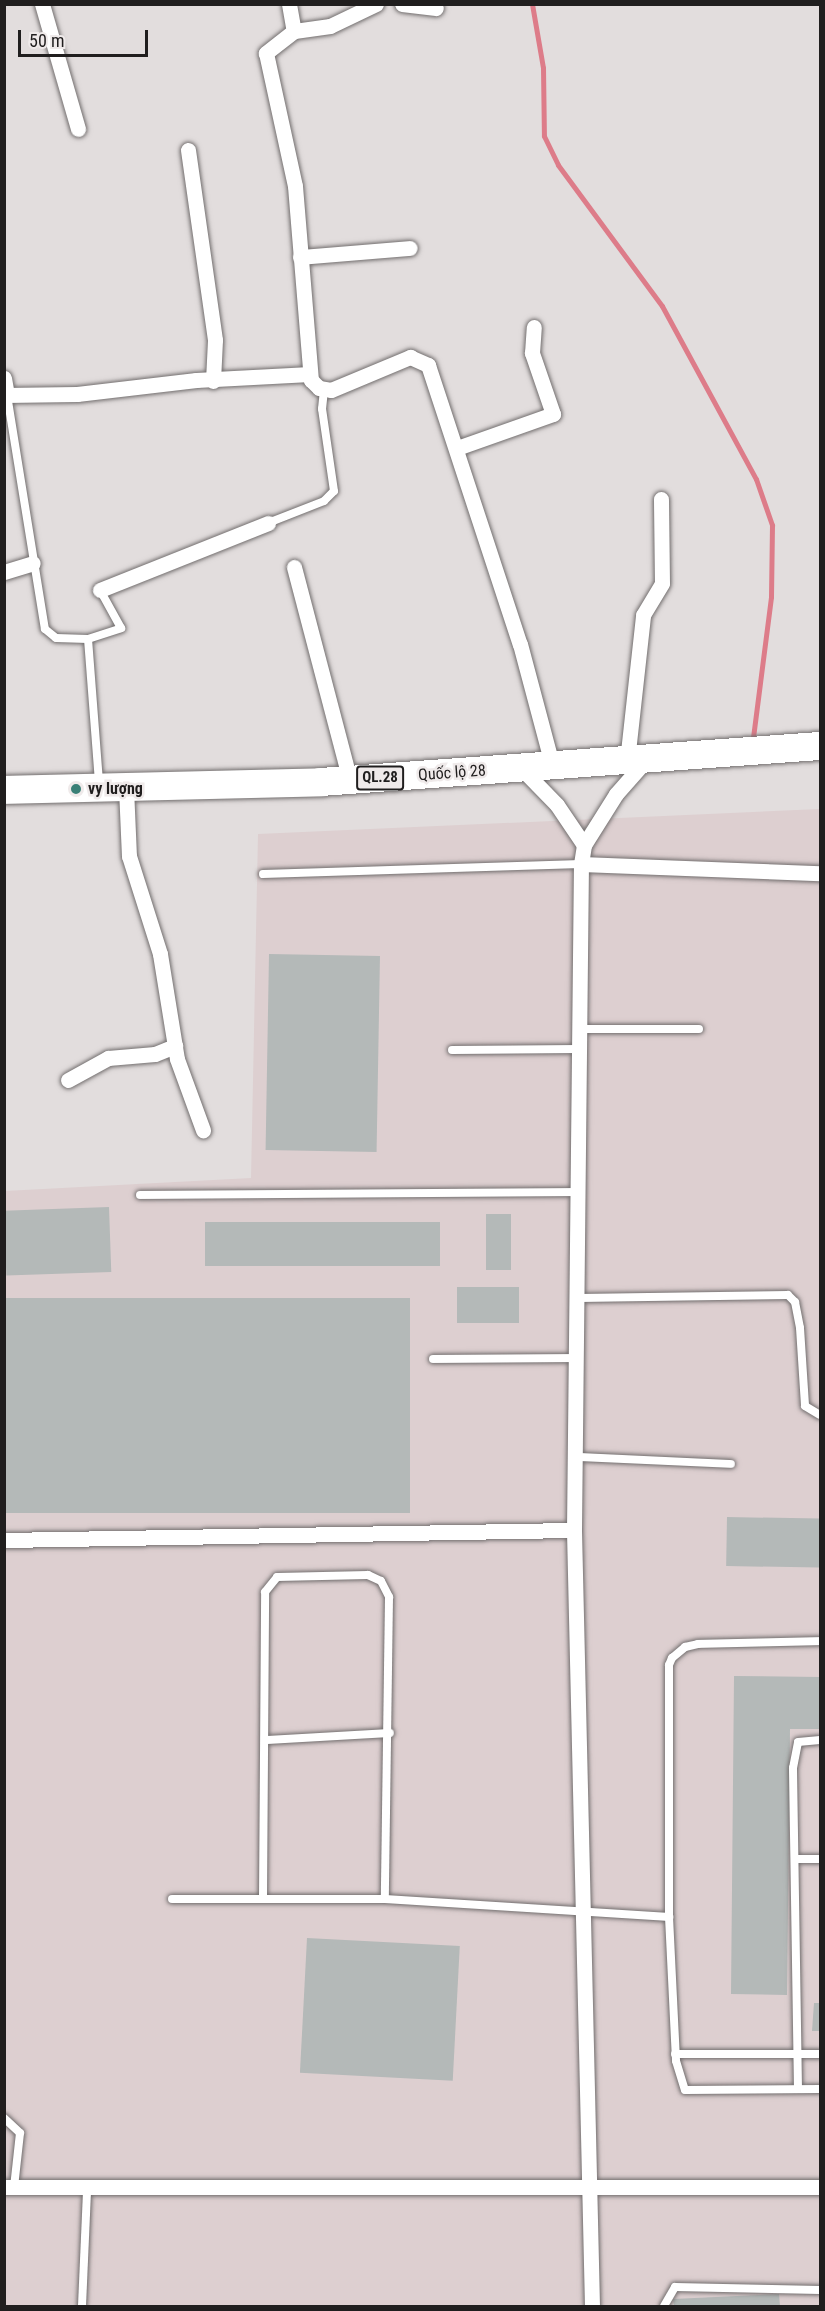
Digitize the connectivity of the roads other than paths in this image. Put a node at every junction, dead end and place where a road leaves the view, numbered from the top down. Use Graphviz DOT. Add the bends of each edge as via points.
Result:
graph roads {
  1 [pos="42,4"];
  2 [pos="289,4"];
  3 [pos="376,4"];
  4 [pos="402,4"];
  5 [pos="436,8"];
  6 [pos="294,31"];
  7 [pos="78,129"];
  8 [pos="188,150"];
  9 [pos="410,248"];
  10 [pos="300,257"];
  11 [pos="534,327"];
  12 [pos="310,374"];
  13 [pos="4,378"];
  14 [pos="213,381"];
  15 [pos="324,390"];
  16 [pos="6,395"];
  17 [pos="457,448"];
  18 [pos="661,499"];
  19 [pos="268,523"];
  20 [pos="33,563"];
  21 [pos="294,567"];
  22 [pos="4,572"];
  23 [pos="100,590"];
  24 [pos="88,639"];
  25 [pos="820,746"];
  26 [pos="637,760"];
  27 [pos="522,768"];
  28 [pos="553,768"];
  29 [pos="350,780"];
  30 [pos="113,788"];
  31 [pos="4,790"];
  32 [pos="584,845"];
  33 [pos="581,864"];
  34 [pos="820,873"];
  35 [pos="263,874"];
  36 [pos="579,1029"];
  37 [pos="699,1029"];
  38 [pos="175,1046"];
  39 [pos="578,1049"];
  40 [pos="452,1050"];
  41 [pos="68,1080"];
  42 [pos="202,1130"];
  43 [pos="577,1192"];
  44 [pos="140,1195"];
  45 [pos="579,1298"];
  46 [pos="577,1358"];
  47 [pos="433,1359"];
  48 [pos="820,1415"];
  49 [pos="578,1457"];
  50 [pos="731,1464"];
  51 [pos="574,1530"];
  52 [pos="4,1540"];
  53 [pos="820,1641"];
  54 [pos="390,1733"];
  55 [pos="267,1740"];
  56 [pos="820,1740"];
  57 [pos="795,1858"];
  58 [pos="820,1859"];
  59 [pos="263,1898"];
  60 [pos="172,1899"];
  61 [pos="385,1899"];
  62 [pos="581,1910"];
  63 [pos="669,1917"];
  64 [pos="675,2054"];
  65 [pos="798,2054"];
  66 [pos="820,2054"];
  67 [pos="798,2089"];
  68 [pos="820,2089"];
  69 [pos="4,2118"];
  70 [pos="9,2187"];
  71 [pos="820,2187"];
  72 [pos="588,2188"];
  73 [pos="87,2190"];
  74 [pos="820,2290"];
  75 [pos="82,2307"];
  76 [pos="592,2307"];
  77 [pos="664,2307"];
  1 -- 7 [label="street"];
  2 -- 6 [label="street"];
  3 -- 6 [label="street" via="330,26"];
  4 -- 5 [label="street"];
  6 -- 10 [label="street" via="271,46 266,62 295,186"];
  8 -- 14 [label="street" via="215,340"];
  9 -- 10 [label="street"];
  10 -- 12 [label="street"];
  11 -- 17 [label="street" via="532,353 553,414"];
  12 -- 14 [label="street"];
  12 -- 15 [label="street" via="314,385"];
  13 -- 16 [label="street"];
  14 -- 16 [label="street" via="88,393"];
  15 -- 17 [label="street" via="410,357 423,360"];
  15 -- 19 [label="lane" via="322,409 334,491 324,501"];
  16 -- 20 [label="lane"];
  17 -- 28 [label="street" via="520,644"];
  18 -- 26 [label="street" via="662,583 643,615"];
  19 -- 23 [label="street"];
  20 -- 22 [label="street"];
  20 -- 24 [label="lane" via="45,629 56,638"];
  21 -- 29 [label="street"];
  23 -- 24 [label="lane" via="121,628"];
  24 -- 30 [label="lane"];
  25 -- 26 [label="highway, Quốc lộ 28 / QL.28"];
  26 -- 28 [label="highway, Quốc lộ 28 / QL.28"];
  26 -- 32 [label="street"];
  27 -- 28 [label="highway, Quốc lộ 28 / QL.28"];
  27 -- 29 [label="highway, Quốc lộ 28 / QL.28"];
  27 -- 32 [label="street" via="557,805"];
  29 -- 30 [label="highway, Quốc lộ 28 / QL.28"];
  30 -- 31 [label="highway, Quốc lộ 28 / QL.28"];
  30 -- 38 [label="street" via="129,856 160,954"];
  32 -- 33 [label="street"];
  33 -- 34 [label="street"];
  33 -- 35 [label="lane"];
  33 -- 36 [label="street"];
  36 -- 37 [label="lane"];
  36 -- 39 [label="street"];
  38 -- 41 [label="street" via="148,1055 108,1058"];
  38 -- 42 [label="street"];
  39 -- 40 [label="lane"];
  39 -- 43 [label="street"];
  43 -- 44 [label="lane"];
  43 -- 45 [label="street"];
  45 -- 46 [label="street"];
  45 -- 48 [label="lane" via="788,1295 795,1302 800,1328 805,1406"];
  46 -- 47 [label="lane"];
  46 -- 49 [label="street"];
  49 -- 50 [label="lane"];
  49 -- 51 [label="street"];
  51 -- 52 [label="street"];
  51 -- 62 [label="street"];
  53 -- 63 [label="lane" via="698,1644 685,1647 672,1658"];
  54 -- 55 [label="lane"];
  54 -- 55 [label="lane" via="387,1587 368,1575 277,1577 265,1592"];
  54 -- 61 [label="lane"];
  55 -- 59 [label="lane"];
  56 -- 57 [label="lane" via="802,1740 795,1746"];
  57 -- 58 [label="lane"];
  57 -- 65 [label="lane"];
  59 -- 60 [label="lane"];
  59 -- 61 [label="lane"];
  61 -- 62 [label="lane"];
  62 -- 63 [label="lane"];
  62 -- 72 [label="street"];
  63 -- 64 [label="lane"];
  64 -- 65 [label="lane"];
  64 -- 67 [label="lane" via="677,2075 685,2090 693,2093"];
  65 -- 66 [label="lane"];
  65 -- 67 [label="lane"];
  67 -- 68 [label="lane"];
  69 -- 70 [label="lane" via="20,2133"];
  70 -- 73 [label="street"];
  71 -- 72 [label="street"];
  72 -- 73 [label="street"];
  72 -- 76 [label="street"];
  73 -- 75 [label="lane"];
  74 -- 77 [label="lane" via="675,2287"];
}
